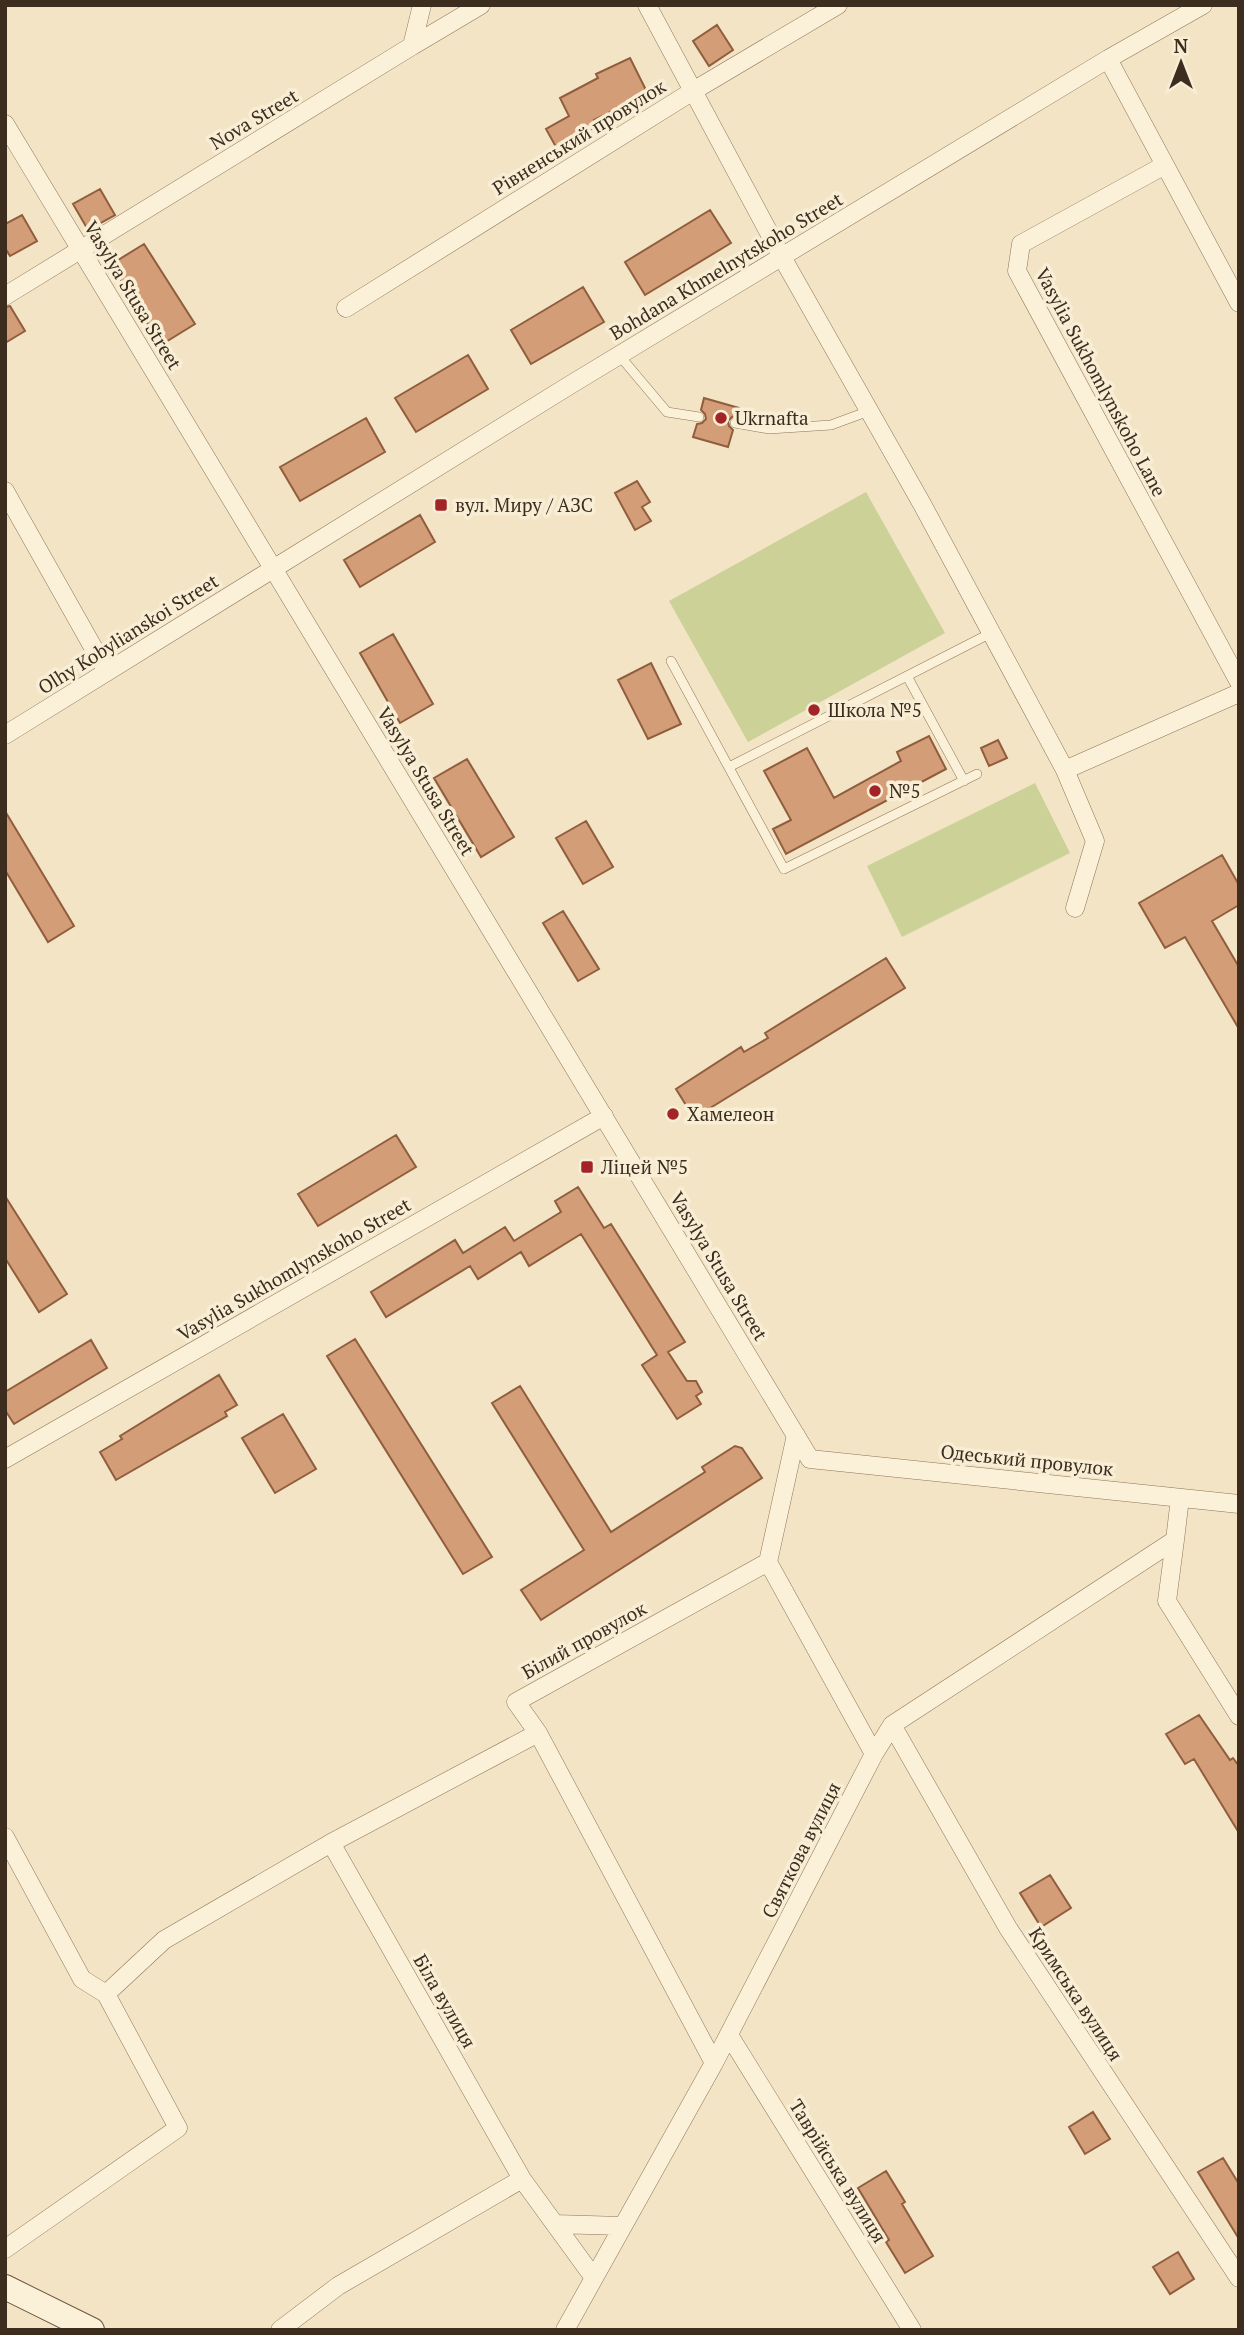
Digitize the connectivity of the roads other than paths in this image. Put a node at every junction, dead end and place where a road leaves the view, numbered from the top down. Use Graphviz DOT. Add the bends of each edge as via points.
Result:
graph roads {
  1 [pos="422,5"];
  2 [pos="481,5"];
  3 [pos="647,5"];
  4 [pos="838,5"];
  5 [pos="1203,5"];
  6 [pos="412,46"];
  7 [pos="1108,60"];
  8 [pos="693,91"];
  9 [pos="5,124"];
  10 [pos="1165,165"];
  11 [pos="81,249"];
  12 [pos="782,257"];
  13 [pos="5,296"];
  14 [pos="1239,303"];
  15 [pos="346,308"];
  16 [pos="619,355"];
  17 [pos="869,411"];
  18 [pos="699,417"];
  19 [pos="735,423"];
  20 [pos="5,491"];
  21 [pos="273,568"];
  22 [pos="991,633"];
  23 [pos="671,661"];
  24 [pos="107,672"];
  25 [pos="907,676"];
  26 [pos="1239,682"];
  27 [pos="1239,693"];
  28 [pos="5,735"];
  29 [pos="729,767"];
  30 [pos="1065,770"];
  31 [pos="977,774"];
  32 [pos="964,781"];
  33 [pos="1075,908"];
  34 [pos="604,1116"];
  35 [pos="796,1435"];
  36 [pos="5,1459"];
  37 [pos="810,1459"];
  38 [pos="1180,1497"];
  39 [pos="1239,1504"];
  40 [pos="1175,1541"];
  41 [pos="768,1562"];
  42 [pos="1239,1716"];
  43 [pos="892,1725"];
  44 [pos="538,1732"];
  45 [pos="874,1754"];
  46 [pos="5,1837"];
  47 [pos="331,1843"];
  48 [pos="106,1994"];
  49 [pos="729,2035"];
  50 [pos="714,2063"];
  51 [pos="522,2179"];
  52 [pos="555,2224"];
  53 [pos="622,2227"];
  54 [pos="5,2249"];
  55 [pos="594,2278"];
  56 [pos="1239,2278"];
  57 [pos="5,2287"];
  58 [pos="92,2330"];
  59 [pos="280,2330"];
  60 [pos="565,2330"];
  61 [pos="912,2330"];
  1 -- 6 [label="street"];
  2 -- 6 [label="street, Nova Street"];
  3 -- 8 [label="street"];
  4 -- 8 [label="street, Рівненський провулок"];
  5 -- 7 [label="street, Bohdana Khmelnytskoho Street"];
  6 -- 11 [label="street, Nova Street"];
  7 -- 10 [label="street"];
  7 -- 12 [label="street, Bohdana Khmelnytskoho Street"];
  8 -- 12 [label="street"];
  8 -- 15 [label="street, Рівненський провулок"];
  9 -- 11 [label="street, Vasylya Stusa Street"];
  10 -- 14 [label="street"];
  10 -- 26 [label="street, Vasylia Sukhomlynskoho Lane" via="1021,244 1017,271"];
  11 -- 13 [label="street, Nova Street"];
  11 -- 21 [label="street, Vasylya Stusa Street"];
  12 -- 16 [label="street, Bohdana Khmelnytskoho Street"];
  12 -- 17 [label="street"];
  16 -- 18 [label="lane" via="667,412"];
  16 -- 21 [label="street, Bohdana Khmelnytskoho Street"];
  17 -- 19 [label="lane" via="831,425 769,429"];
  17 -- 22 [label="street"];
  20 -- 24 [label="street"];
  21 -- 24 [label="street, Olhy Kobylianskoi Street"];
  21 -- 34 [label="street, Vasylya Stusa Street"];
  22 -- 25 [label="lane"];
  22 -- 30 [label="street"];
  23 -- 29 [label="lane"];
  24 -- 28 [label="street, Olhy Kobylianskoi Street"];
  25 -- 29 [label="lane"];
  25 -- 32 [label="lane"];
  27 -- 30 [label="street"];
  29 -- 32 [label="lane" via="783,869"];
  30 -- 33 [label="street" via="1095,841"];
  31 -- 32 [label="lane"];
  34 -- 35 [label="street, Vasylya Stusa Street"];
  34 -- 36 [label="street, Vasylia Sukhomlynskoho Street"];
  35 -- 37 [label="street, Vasylya Stusa Street"];
  35 -- 41 [label="street"];
  37 -- 38 [label="street, Одеський провулок"];
  38 -- 39 [label="street, Одеський провулок"];
  38 -- 40 [label="street"];
  40 -- 42 [label="street" via="1167,1601"];
  40 -- 43 [label="street, Святкова вулиця"];
  41 -- 44 [label="street, Білий провулок" via="516,1702"];
  41 -- 45 [label="street"];
  43 -- 45 [label="street, Святкова вулиця"];
  43 -- 56 [label="street, Кримська вулиця" via="1008,1928"];
  44 -- 47 [label="street"];
  44 -- 50 [label="street, Білий провулок"];
  45 -- 49 [label="street, Святкова вулиця"];
  46 -- 48 [label="street" via="82,1979"];
  47 -- 48 [label="street" via="164,1940"];
  47 -- 51 [label="street, Біла вулиця"];
  48 -- 54 [label="street" via="178,2128"];
  49 -- 50 [label="street, Святкова вулиця"];
  49 -- 61 [label="street, Таврійська вулиця"];
  50 -- 53 [label="street, Святкова вулиця"];
  51 -- 52 [label="street, Біла вулиця"];
  51 -- 59 [label="street" via="338,2286"];
  52 -- 53 [label="street"];
  52 -- 55 [label="street, Біла вулиця"];
  53 -- 55 [label="street, Святкова вулиця"];
  55 -- 60 [label="street, Святкова вулиця"];
  57 -- 58 [label="main road"];
}
